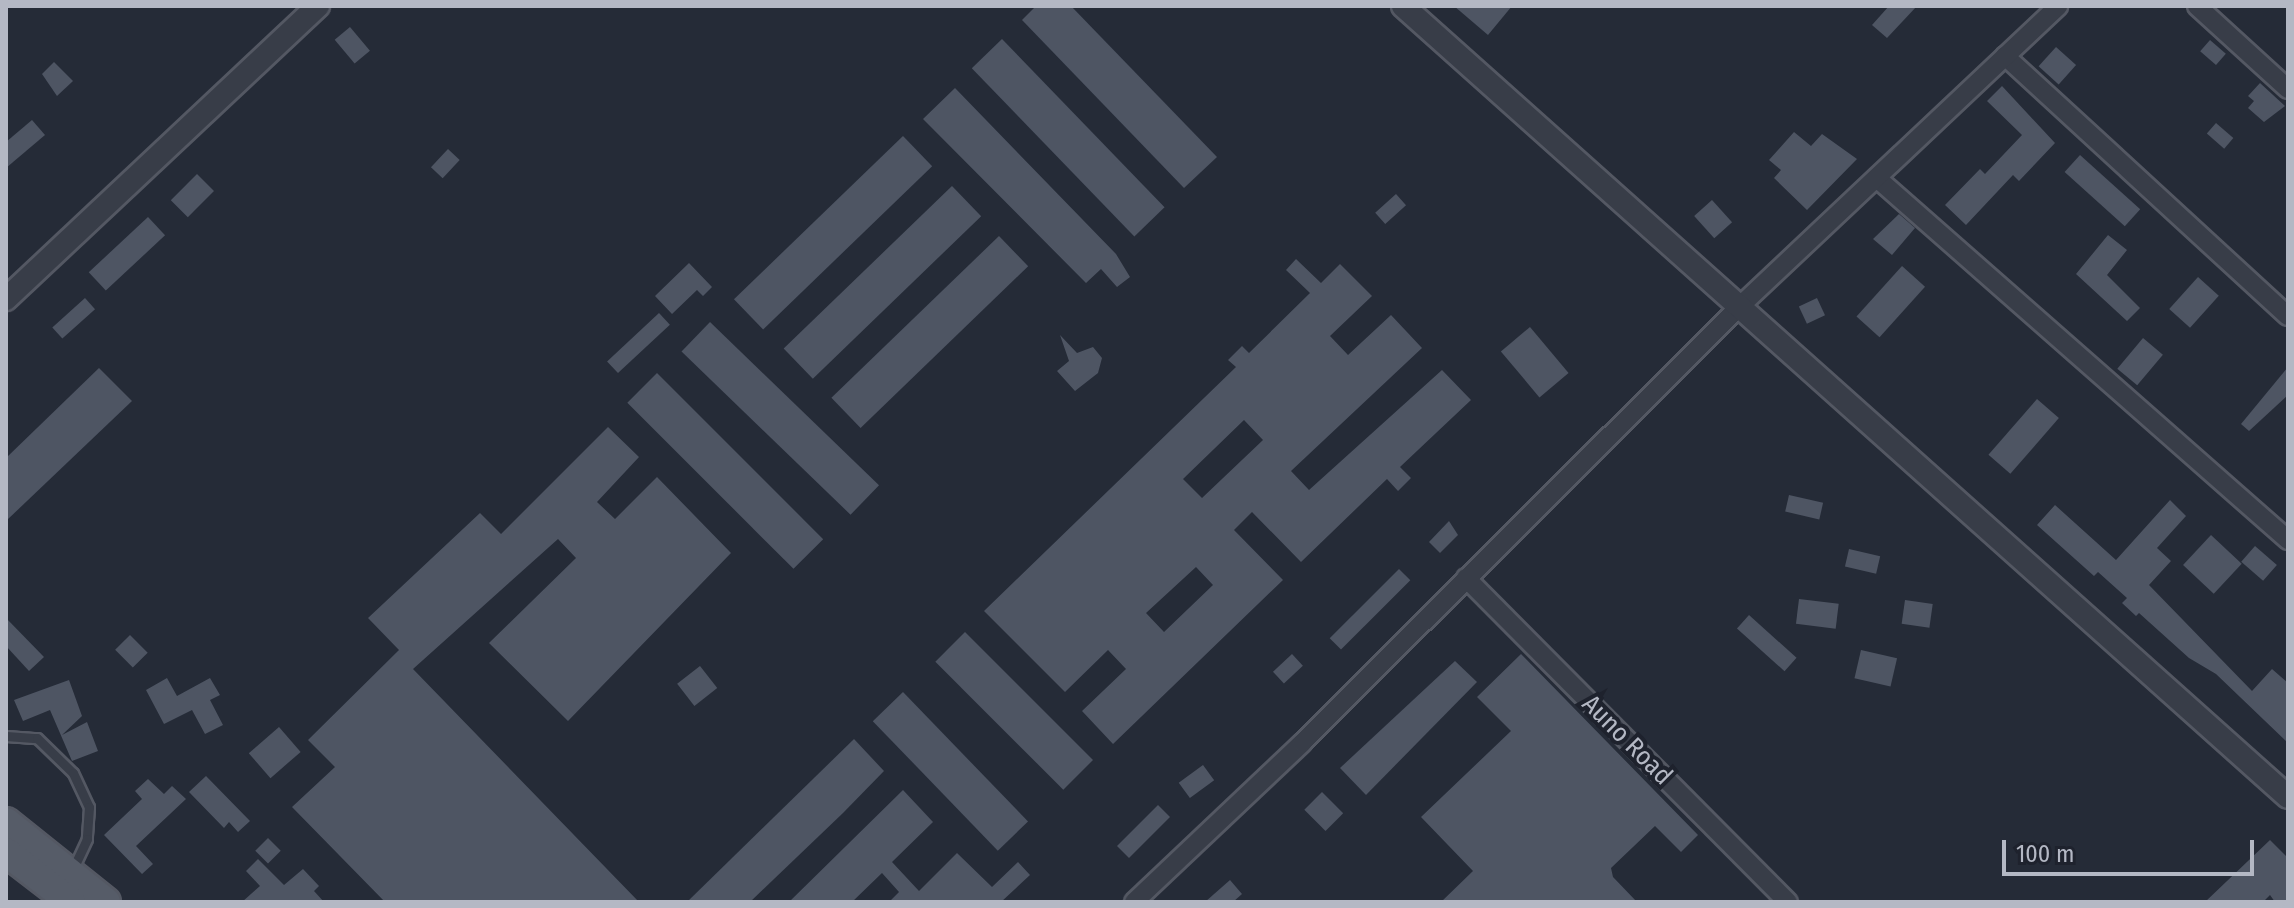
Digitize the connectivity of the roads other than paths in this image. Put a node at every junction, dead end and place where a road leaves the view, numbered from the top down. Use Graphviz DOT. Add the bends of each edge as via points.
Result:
graph roads {
  1 [pos="318,6"];
  2 [pos="1403,6"];
  3 [pos="2058,6"];
  4 [pos="2197,6"];
  5 [pos="2005,56"];
  6 [pos="2288,89"];
  7 [pos="1879,180"];
  8 [pos="6,299"];
  9 [pos="1738,308"];
  10 [pos="2288,316"];
  11 [pos="2288,540"];
  12 [pos="1466,578"];
  13 [pos="6,736"];
  14 [pos="2288,797"];
  15 [pos="6,822"];
  16 [pos="6,852"];
  17 [pos="71,888"];
  18 [pos="106,902"];
  19 [pos="1134,902"];
  20 [pos="1788,902"];
  1 -- 8 [label="street"];
  2 -- 9 [label="street"];
  3 -- 5 [label="street"];
  4 -- 6 [label="street"];
  5 -- 7 [label="street"];
  5 -- 10 [label="street"];
  7 -- 9 [label="street"];
  7 -- 11 [label="street"];
  9 -- 12 [label="street"];
  9 -- 14 [label="street"];
  12 -- 19 [label="street"];
  12 -- 20 [label="street, Auno Road"];
  13 -- 17 [label="lane" via="37,738 73,773 89,807 87,839"];
  15 -- 17 [label="main road"];
  16 -- 17 [label="main road"];
  17 -- 18 [label="main road"];
}
